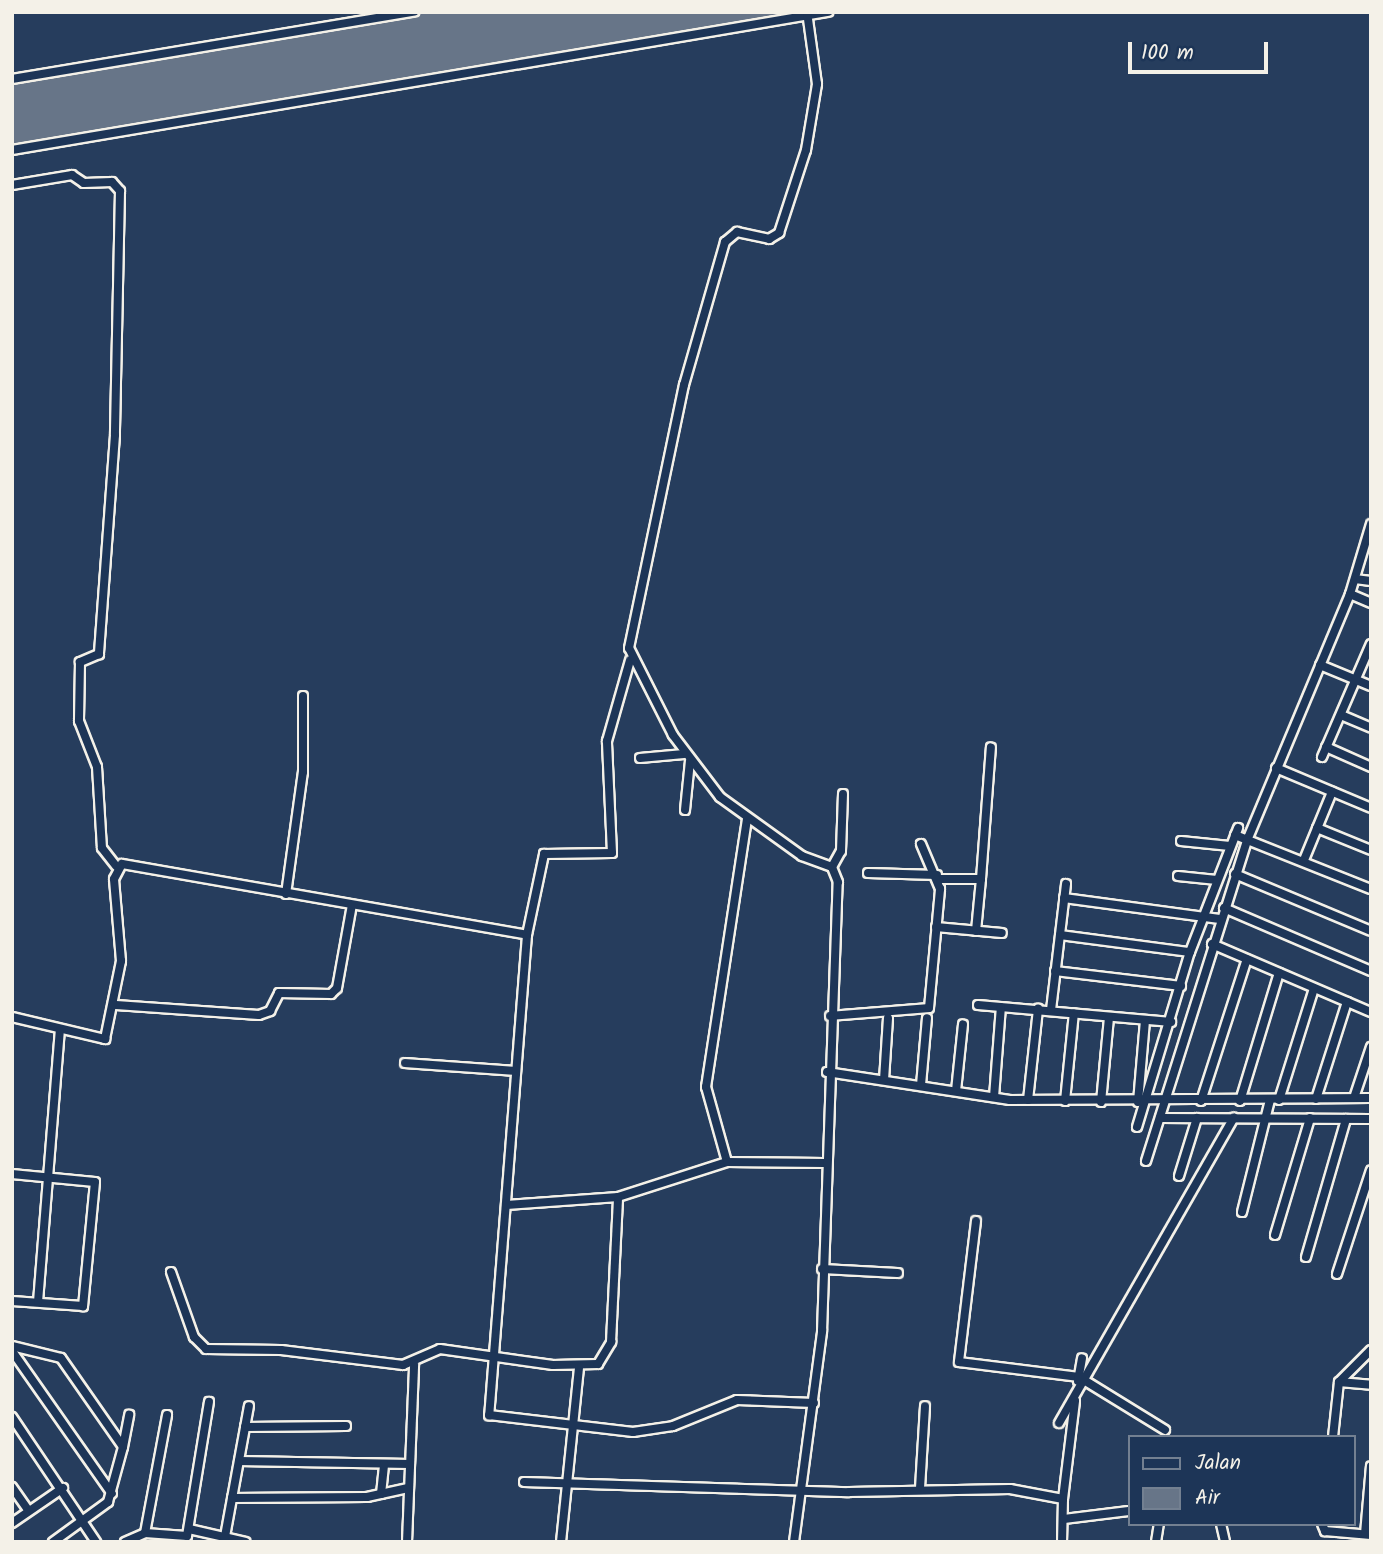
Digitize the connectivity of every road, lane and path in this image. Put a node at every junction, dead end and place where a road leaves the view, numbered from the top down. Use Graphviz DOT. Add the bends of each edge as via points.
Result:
graph roads {
  1 [pos="414,12"];
  2 [pos="828,12"];
  3 [pos="807,13"];
  4 [pos="12,79"];
  5 [pos="12,150"];
  6 [pos="12,185"];
  7 [pos="1371,524"];
  8 [pos="1368,544"];
  9 [pos="1355,579"];
  10 [pos="1371,581"];
  11 [pos="1350,594"];
  12 [pos="1371,603"];
  13 [pos="1371,644"];
  14 [pos="630,658"];
  15 [pos="1320,665"];
  16 [pos="1356,680"];
  17 [pos="1371,686"];
  18 [pos="303,696"];
  19 [pos="1341,715"];
  20 [pos="1371,728"];
  21 [pos="991,747"];
  22 [pos="1326,747"];
  23 [pos="684,754"];
  24 [pos="1322,757"];
  25 [pos="640,758"];
  26 [pos="690,761"];
  27 [pos="1371,766"];
  28 [pos="1276,768"];
  29 [pos="1332,792"];
  30 [pos="843,794"];
  31 [pos="1371,808"];
  32 [pos="685,810"];
  33 [pos="747,818"];
  34 [pos="1317,828"];
  35 [pos="1248,838"];
  36 [pos="1181,841"];
  37 [pos="921,844"];
  38 [pos="1230,846"];
  39 [pos="1371,850"];
  40 [pos="1304,860"];
  41 [pos="116,866"];
  42 [pos="832,867"];
  43 [pos="868,873"];
  44 [pos="1235,874"];
  45 [pos="1178,876"];
  46 [pos="937,877"];
  47 [pos="981,879"];
  48 [pos="1217,880"];
  49 [pos="1066,884"];
  50 [pos="1371,889"];
  51 [pos="286,894"];
  52 [pos="1064,898"];
  53 [pos="352,905"];
  54 [pos="1224,908"];
  55 [pos="1203,916"];
  56 [pos="1220,919"];
  57 [pos="936,927"];
  58 [pos="976,931"];
  59 [pos="1371,931"];
  60 [pos="1002,933"];
  61 [pos="527,934"];
  62 [pos="1059,935"];
  63 [pos="1212,944"];
  64 [pos="1190,951"];
  65 [pos="1247,959"];
  66 [pos="1055,971"];
  67 [pos="1371,971"];
  68 [pos="1279,973"];
  69 [pos="1181,986"];
  70 [pos="1314,988"];
  71 [pos="1347,1002"];
  72 [pos="116,1005"];
  73 [pos="978,1005"];
  74 [pos="1002,1007"];
  75 [pos="1038,1009"];
  76 [pos="1051,1010"];
  77 [pos="1371,1012"];
  78 [pos="1074,1013"];
  79 [pos="830,1016"];
  80 [pos="12,1017"];
  81 [pos="1109,1017"];
  82 [pos="888,1018"];
  83 [pos="926,1018"];
  84 [pos="1145,1021"];
  85 [pos="1171,1023"];
  86 [pos="963,1024"];
  87 [pos="60,1031"];
  88 [pos="1371,1047"];
  89 [pos="405,1063"];
  90 [pos="516,1070"];
  91 [pos="827,1072"];
  92 [pos="884,1080"];
  93 [pos="921,1086"];
  94 [pos="956,1091"];
  95 [pos="994,1097"];
  96 [pos="1354,1098"];
  97 [pos="1371,1098"];
  98 [pos="1316,1099"];
  99 [pos="1028,1100"];
  100 [pos="1274,1100"];
  101 [pos="1065,1101"];
  102 [pos="1200,1101"];
  103 [pos="1240,1101"];
  104 [pos="1101,1102"];
  105 [pos="1165,1102"];
  106 [pos="1141,1103"];
  107 [pos="1160,1118"];
  108 [pos="1197,1118"];
  109 [pos="1234,1118"];
  110 [pos="1310,1118"];
  111 [pos="1269,1119"];
  112 [pos="1346,1119"];
  113 [pos="1371,1119"];
  114 [pos="1137,1126"];
  115 [pos="1146,1161"];
  116 [pos="727,1162"];
  117 [pos="824,1163"];
  118 [pos="1371,1170"];
  119 [pos="12,1174"];
  120 [pos="50,1176"];
  121 [pos="1179,1176"];
  122 [pos="618,1197"];
  123 [pos="507,1205"];
  124 [pos="1242,1212"];
  125 [pos="976,1221"];
  126 [pos="1275,1235"];
  127 [pos="1306,1257"];
  128 [pos="822,1269"];
  129 [pos="172,1272"];
  130 [pos="898,1273"];
  131 [pos="1337,1274"];
  132 [pos="12,1301"];
  133 [pos="38,1302"];
  134 [pos="12,1349"];
  135 [pos="1371,1350"];
  136 [pos="490,1354"];
  137 [pos="1082,1358"];
  138 [pos="414,1364"];
  139 [pos="579,1367"];
  140 [pos="1079,1377"];
  141 [pos="1339,1382"];
  142 [pos="1371,1385"];
  143 [pos="209,1402"];
  144 [pos="814,1403"];
  145 [pos="248,1406"];
  146 [pos="925,1406"];
  147 [pos="129,1415"];
  148 [pos="167,1415"];
  149 [pos="12,1417"];
  150 [pos="1059,1423"];
  151 [pos="346,1426"];
  152 [pos="575,1426"];
  153 [pos="245,1427"];
  154 [pos="1165,1430"];
  155 [pos="1333,1435"];
  156 [pos="123,1447"];
  157 [pos="239,1461"];
  158 [pos="384,1464"];
  159 [pos="410,1464"];
  160 [pos="1371,1466"];
  161 [pos="524,1482"];
  162 [pos="571,1486"];
  163 [pos="12,1487"];
  164 [pos="63,1488"];
  165 [pos="408,1488"];
  166 [pos="920,1488"];
  167 [pos="803,1490"];
  168 [pos="112,1494"];
  169 [pos="381,1494"];
  170 [pos="232,1498"];
  171 [pos="1063,1499"];
  172 [pos="29,1511"];
  173 [pos="1128,1511"];
  174 [pos="1064,1519"];
  175 [pos="82,1522"];
  176 [pos="12,1523"];
  177 [pos="1323,1526"];
  178 [pos="145,1533"];
  179 [pos="1368,1535"];
  180 [pos="187,1536"];
  181 [pos="137,1539"];
  182 [pos="224,1539"];
  183 [pos="54,1542"];
  184 [pos="96,1542"];
  185 [pos="125,1542"];
  186 [pos="246,1542"];
  187 [pos="407,1542"];
  188 [pos="561,1542"];
  189 [pos="794,1542"];
  190 [pos="1062,1542"];
  1 -- 4 [label="street"];
  2 -- 3 [label="street"];
  3 -- 5 [label="street"];
  3 -- 14 [label="street" via="817,84 806,150 779,233 769,239 737,232 725,242 684,385"];
  6 -- 41 [label="street" via="72,175 84,183 112,182 120,191 115,435 99,654 80,662 79,721 97,767 102,848"];
  7 -- 8 [label="street"];
  8 -- 9 [label="street"];
  9 -- 10 [label="street"];
  9 -- 11 [label="street"];
  11 -- 12 [label="street"];
  11 -- 15 [label="street"];
  13 -- 16 [label="street"];
  14 -- 23 [label="street"];
  14 -- 61 [label="street" via="607,741 612,852 544,854"];
  15 -- 16 [label="street"];
  15 -- 28 [label="street"];
  16 -- 17 [label="street"];
  16 -- 19 [label="street"];
  18 -- 51 [label="street" via="303,772"];
  19 -- 20 [label="street"];
  19 -- 22 [label="street"];
  21 -- 47 [label="street"];
  22 -- 24 [label="street"];
  22 -- 27 [label="street"];
  23 -- 25 [label="street"];
  23 -- 26 [label="street"];
  26 -- 32 [label="street"];
  26 -- 33 [label="street"];
  28 -- 29 [label="street"];
  28 -- 35 [label="street"];
  29 -- 31 [label="street"];
  29 -- 34 [label="street"];
  30 -- 42 [label="street" via="841,850"];
  33 -- 42 [label="street" via="802,856"];
  33 -- 116 [label="street" via="706,1087"];
  34 -- 39 [label="street"];
  34 -- 40 [label="street"];
  35 -- 38 [label="street" via="1236,832"];
  35 -- 40 [label="street"];
  35 -- 44 [label="street"];
  36 -- 38 [label="street"];
  37 -- 46 [label="street"];
  38 -- 48 [label="street"];
  40 -- 50 [label="street"];
  41 -- 51 [label="street"];
  41 -- 72 [label="street" via="121,961"];
  42 -- 79 [label="street" via="838,900"];
  43 -- 46 [label="street"];
  44 -- 54 [label="street"];
  44 -- 59 [label="street"];
  45 -- 48 [label="street"];
  46 -- 47 [label="street"];
  46 -- 57 [label="street"];
  47 -- 58 [label="street"];
  48 -- 55 [label="street"];
  49 -- 52 [label="street"];
  51 -- 53 [label="street"];
  52 -- 55 [label="street"];
  52 -- 62 [label="street"];
  53 -- 61 [label="street"];
  53 -- 72 [label="street" via="337,988 331,994 279,993 270,1011 259,1015"];
  54 -- 56 [label="street"];
  54 -- 67 [label="street"];
  55 -- 56 [label="street"];
  55 -- 64 [label="street"];
  56 -- 63 [label="street"];
  57 -- 58 [label="street"];
  57 -- 79 [label="street" via="929,1007"];
  58 -- 60 [label="street"];
  61 -- 90 [label="street"];
  62 -- 64 [label="street"];
  62 -- 66 [label="street"];
  63 -- 65 [label="street"];
  63 -- 105 [label="street"];
  64 -- 69 [label="street"];
  65 -- 68 [label="street"];
  65 -- 102 [label="street"];
  66 -- 69 [label="street"];
  66 -- 76 [label="street"];
  68 -- 70 [label="street"];
  68 -- 103 [label="street"];
  69 -- 85 [label="street"];
  70 -- 71 [label="street"];
  70 -- 100 [label="street"];
  71 -- 77 [label="street"];
  71 -- 98 [label="street"];
  72 -- 87 [label="street" via="105,1039"];
  73 -- 74 [label="street"];
  74 -- 75 [label="street"];
  74 -- 95 [label="street"];
  75 -- 76 [label="street"];
  75 -- 99 [label="street"];
  76 -- 78 [label="street"];
  78 -- 81 [label="street"];
  78 -- 101 [label="street"];
  79 -- 91 [label="street"];
  80 -- 87 [label="street"];
  81 -- 84 [label="street"];
  81 -- 104 [label="street"];
  82 -- 92 [label="street"];
  83 -- 93 [label="street"];
  84 -- 85 [label="street"];
  84 -- 106 [label="street"];
  85 -- 106 [label="street"];
  86 -- 94 [label="street"];
  87 -- 120 [label="street"];
  88 -- 96 [label="street"];
  89 -- 90 [label="street"];
  90 -- 123 [label="street"];
  91 -- 92 [label="street"];
  91 -- 117 [label="street"];
  92 -- 93 [label="street"];
  93 -- 94 [label="street"];
  94 -- 95 [label="street"];
  95 -- 99 [label="street"];
  96 -- 97 [label="street"];
  96 -- 98 [label="street"];
  98 -- 100 [label="street"];
  99 -- 101 [label="street"];
  100 -- 103 [label="street"];
  100 -- 111 [label="street"];
  101 -- 104 [label="street"];
  102 -- 103 [label="street"];
  102 -- 105 [label="street"];
  104 -- 106 [label="street"];
  105 -- 106 [label="street"];
  105 -- 107 [label="street"];
  106 -- 114 [label="street"];
  107 -- 108 [label="street"];
  107 -- 115 [label="street"];
  108 -- 109 [label="street"];
  108 -- 121 [label="street"];
  109 -- 111 [label="street"];
  109 -- 150 [label="street"];
  110 -- 111 [label="street"];
  110 -- 112 [label="street"];
  110 -- 126 [label="street"];
  111 -- 124 [label="street"];
  112 -- 113 [label="street"];
  112 -- 127 [label="street"];
  116 -- 117 [label="street"];
  116 -- 122 [label="street"];
  117 -- 128 [label="street"];
  118 -- 131 [label="street"];
  119 -- 120 [label="street"];
  120 -- 133 [label="street"];
  120 -- 133 [label="street" via="94,1180 86,1282 81,1308"];
  122 -- 123 [label="street"];
  122 -- 139 [label="street" via="620,1266 608,1355"];
  123 -- 136 [label="street"];
  125 -- 140 [label="street" via="959,1362"];
  128 -- 130 [label="street"];
  128 -- 144 [label="street"];
  129 -- 138 [label="street" via="194,1337 206,1349"];
  132 -- 133 [label="street"];
  134 -- 156 [label="street" via="61,1358"];
  134 -- 168 [label="street"];
  135 -- 141 [label="street"];
  136 -- 138 [label="street" via="440,1349"];
  136 -- 139 [label="street"];
  136 -- 152 [label="street" via="489,1415"];
  137 -- 140 [label="street"];
  138 -- 159 [label="street"];
  139 -- 152 [label="street"];
  140 -- 154 [label="street"];
  140 -- 171 [label="street"];
  141 -- 142 [label="street"];
  141 -- 155 [label="street"];
  143 -- 180 [label="street"];
  144 -- 152 [label="street" via="737,1400 673,1426 633,1432"];
  144 -- 167 [label="street"];
  145 -- 153 [label="street"];
  146 -- 166 [label="street"];
  147 -- 156 [label="street"];
  148 -- 178 [label="street"];
  149 -- 164 [label="street"];
  151 -- 153 [label="street"];
  152 -- 162 [label="street"];
  153 -- 157 [label="street"];
  156 -- 168 [label="street"];
  157 -- 158 [label="street"];
  157 -- 170 [label="street"];
  158 -- 159 [label="street"];
  158 -- 169 [label="street"];
  159 -- 165 [label="street"];
  160 -- 179 [label="street"];
  161 -- 162 [label="street"];
  162 -- 167 [label="street"];
  162 -- 188 [label="street"];
  163 -- 172 [label="street"];
  164 -- 172 [label="street"];
  164 -- 175 [label="street"];
  165 -- 169 [label="street"];
  165 -- 187 [label="street"];
  166 -- 167 [label="street"];
  166 -- 171 [label="street" via="1010,1489"];
  167 -- 189 [label="street"];
  168 -- 175 [label="street"];
  169 -- 170 [label="street"];
  170 -- 182 [label="street"];
  171 -- 174 [label="street"];
  172 -- 176 [label="street"];
  173 -- 174 [label="street"];
  174 -- 190 [label="street"];
  175 -- 183 [label="street"];
  175 -- 184 [label="street"];
  177 -- 179 [label="street" via="1325,1531"];
  178 -- 180 [label="street"];
  178 -- 181 [label="street"];
  180 -- 182 [label="street"];
  181 -- 185 [label="street"];
  182 -- 186 [label="street"];
}
